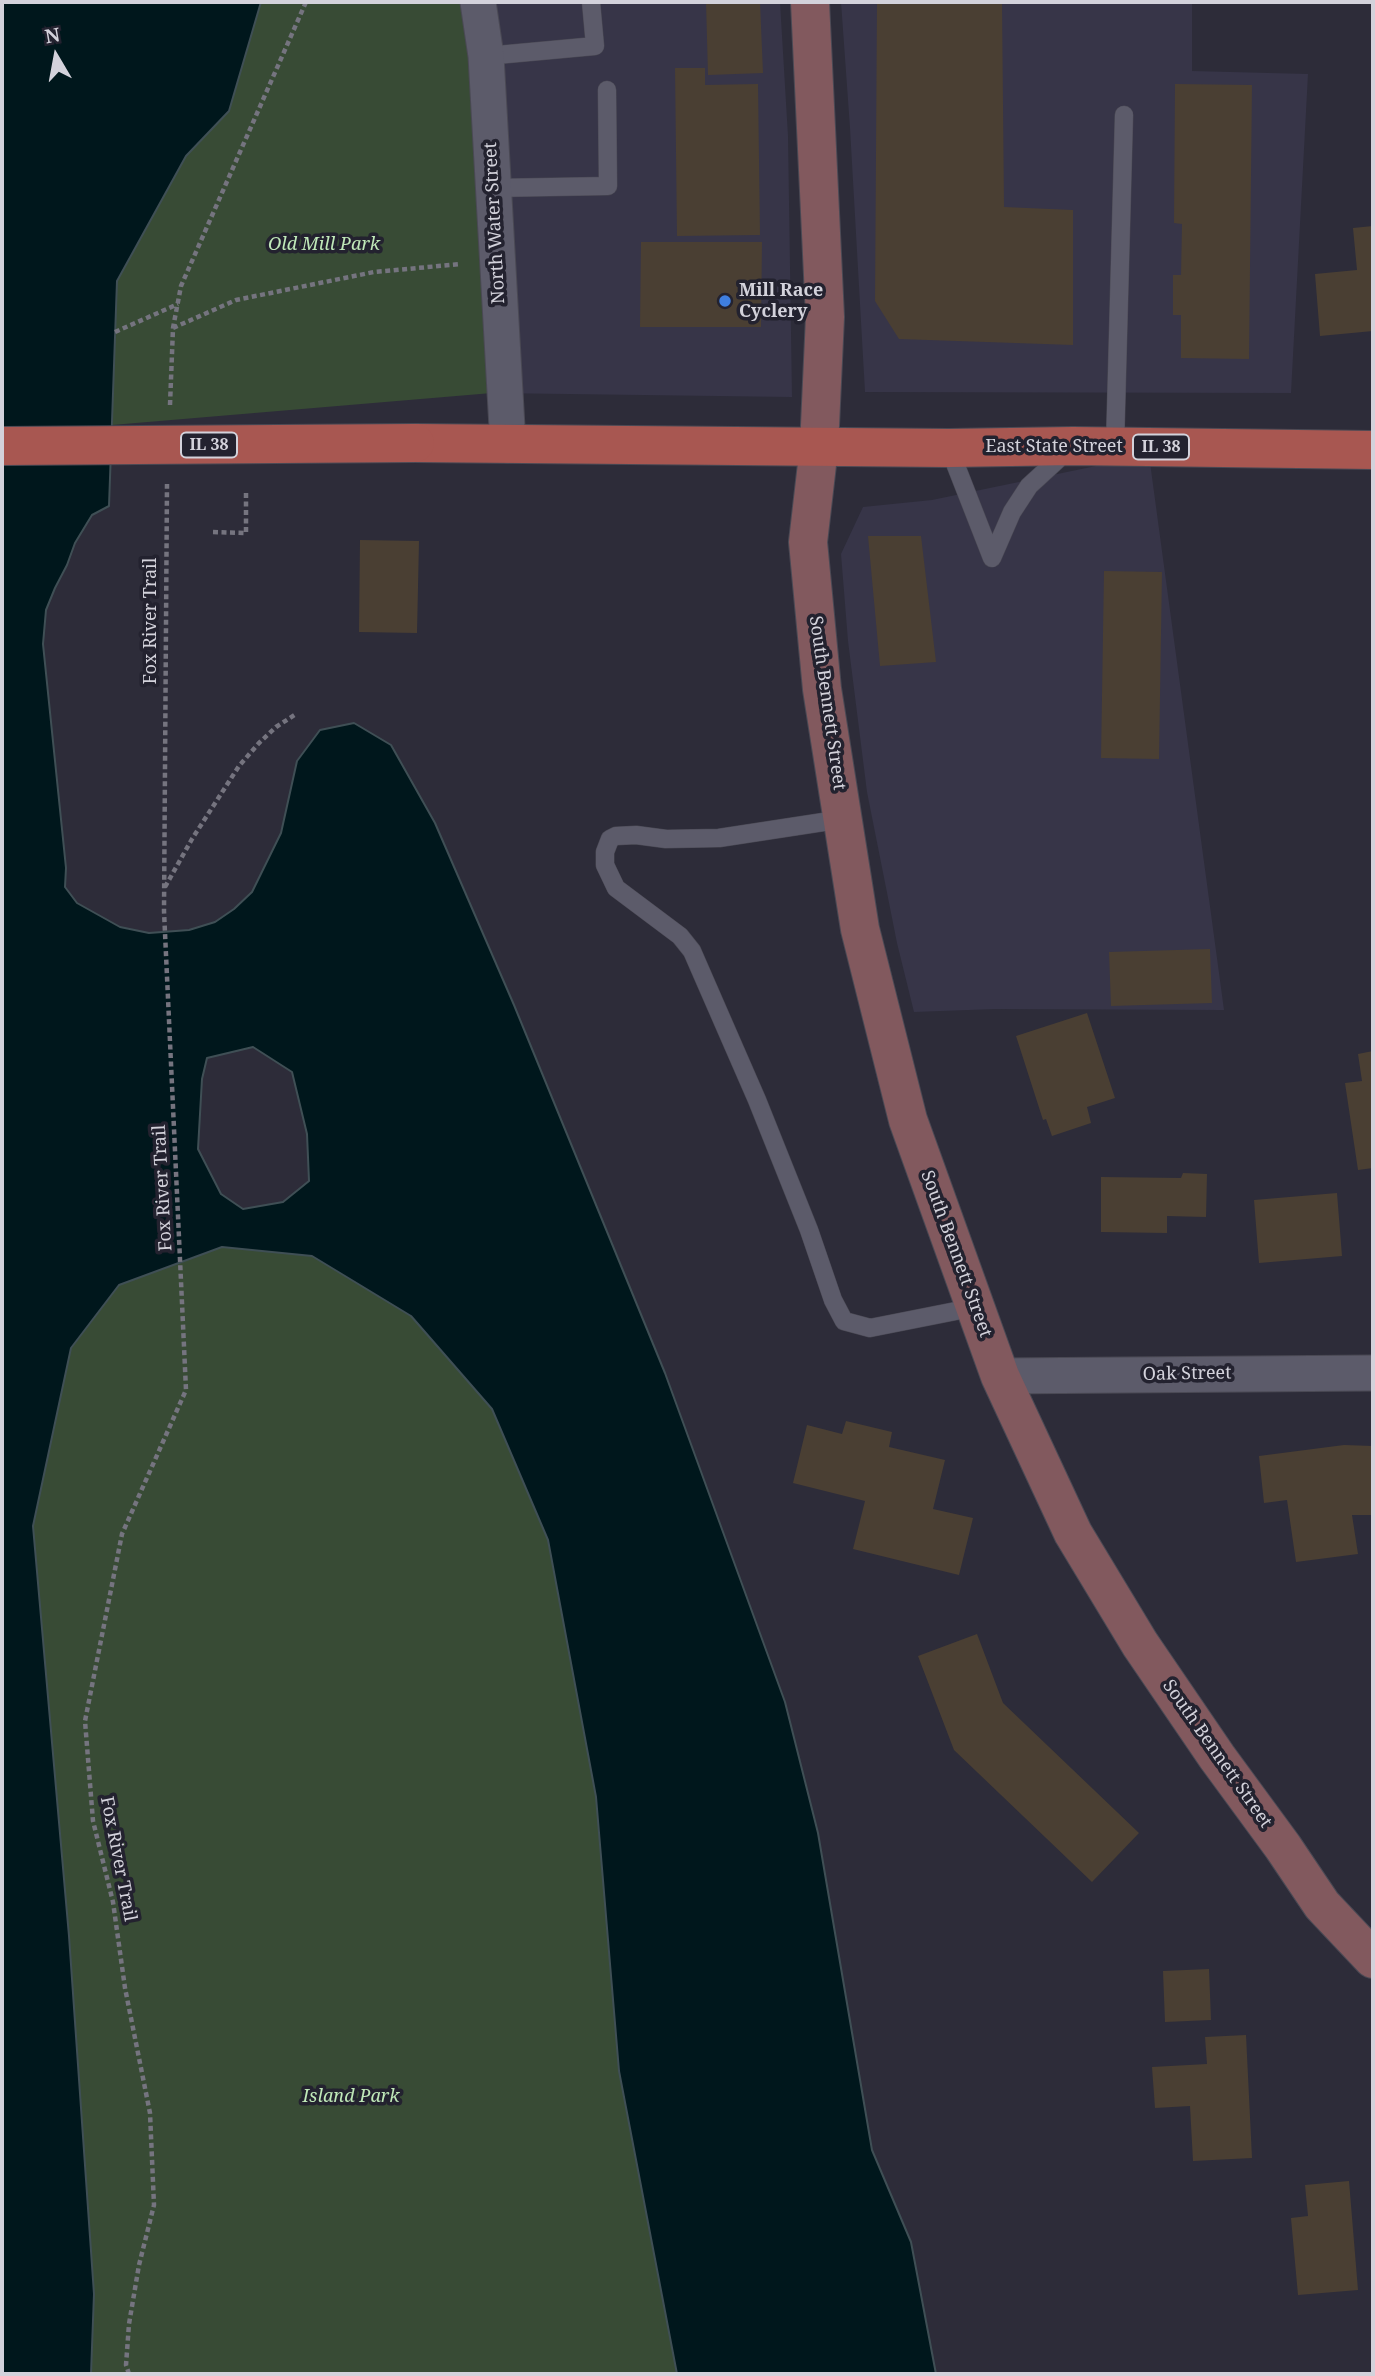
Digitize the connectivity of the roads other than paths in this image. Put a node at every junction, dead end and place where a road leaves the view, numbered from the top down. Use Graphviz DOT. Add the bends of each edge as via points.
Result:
graph roads {
  1 [pos="478,2"];
  2 [pos="591,2"];
  3 [pos="810,2"];
  4 [pos="486,57"];
  5 [pos="607,90"];
  6 [pos="1124,115"];
  7 [pos="493,188"];
  8 [pos="508,445"];
  9 [pos="2,446"];
  10 [pos="1073,446"];
  11 [pos="1115,446"];
  12 [pos="819,447"];
  13 [pos="949,448"];
  14 [pos="1373,450"];
  15 [pos="843,819"];
  16 [pos="976,1307"];
  17 [pos="1373,1373"];
  18 [pos="1000,1376"];
  19 [pos="1373,1959"];
  1 -- 4 [label="street, North Water Street"];
  2 -- 4 [label="lane" via="595,46"];
  3 -- 12 [label="main road, South Bennett Street" via="825,317"];
  4 -- 7 [label="street, North Water Street"];
  5 -- 7 [label="lane" via="608,186"];
  6 -- 11 [label="lane"];
  7 -- 8 [label="street, North Water Street"];
  8 -- 9 [label="main road, IL 38, bridge"];
  8 -- 12 [label="main road, IL 38"];
  10 -- 11 [label="main road, East State Street / IL 38"];
  10 -- 13 [label="main road, East State Street / IL 38"];
  10 -- 13 [label="lane" via="1029,486 992,558"];
  11 -- 14 [label="main road, East State Street / IL 38"];
  12 -- 13 [label="main road, East State Street / IL 38"];
  12 -- 15 [label="main road, South Bennett Street" via="808,542 822,690"];
  15 -- 16 [label="main road, South Bennett Street" via="860,929 908,1120"];
  15 -- 16 [label="lane" via="719,838 616,836 605,852 605,865 616,888 680,936 692,951 757,1100 844,1321 870,1328"];
  16 -- 18 [label="main road, South Bennett Street"];
  17 -- 18 [label="street, Oak Street"];
  18 -- 19 [label="main road, South Bennett Street" via="1073,1532 1140,1644 1322,1905"];
}
